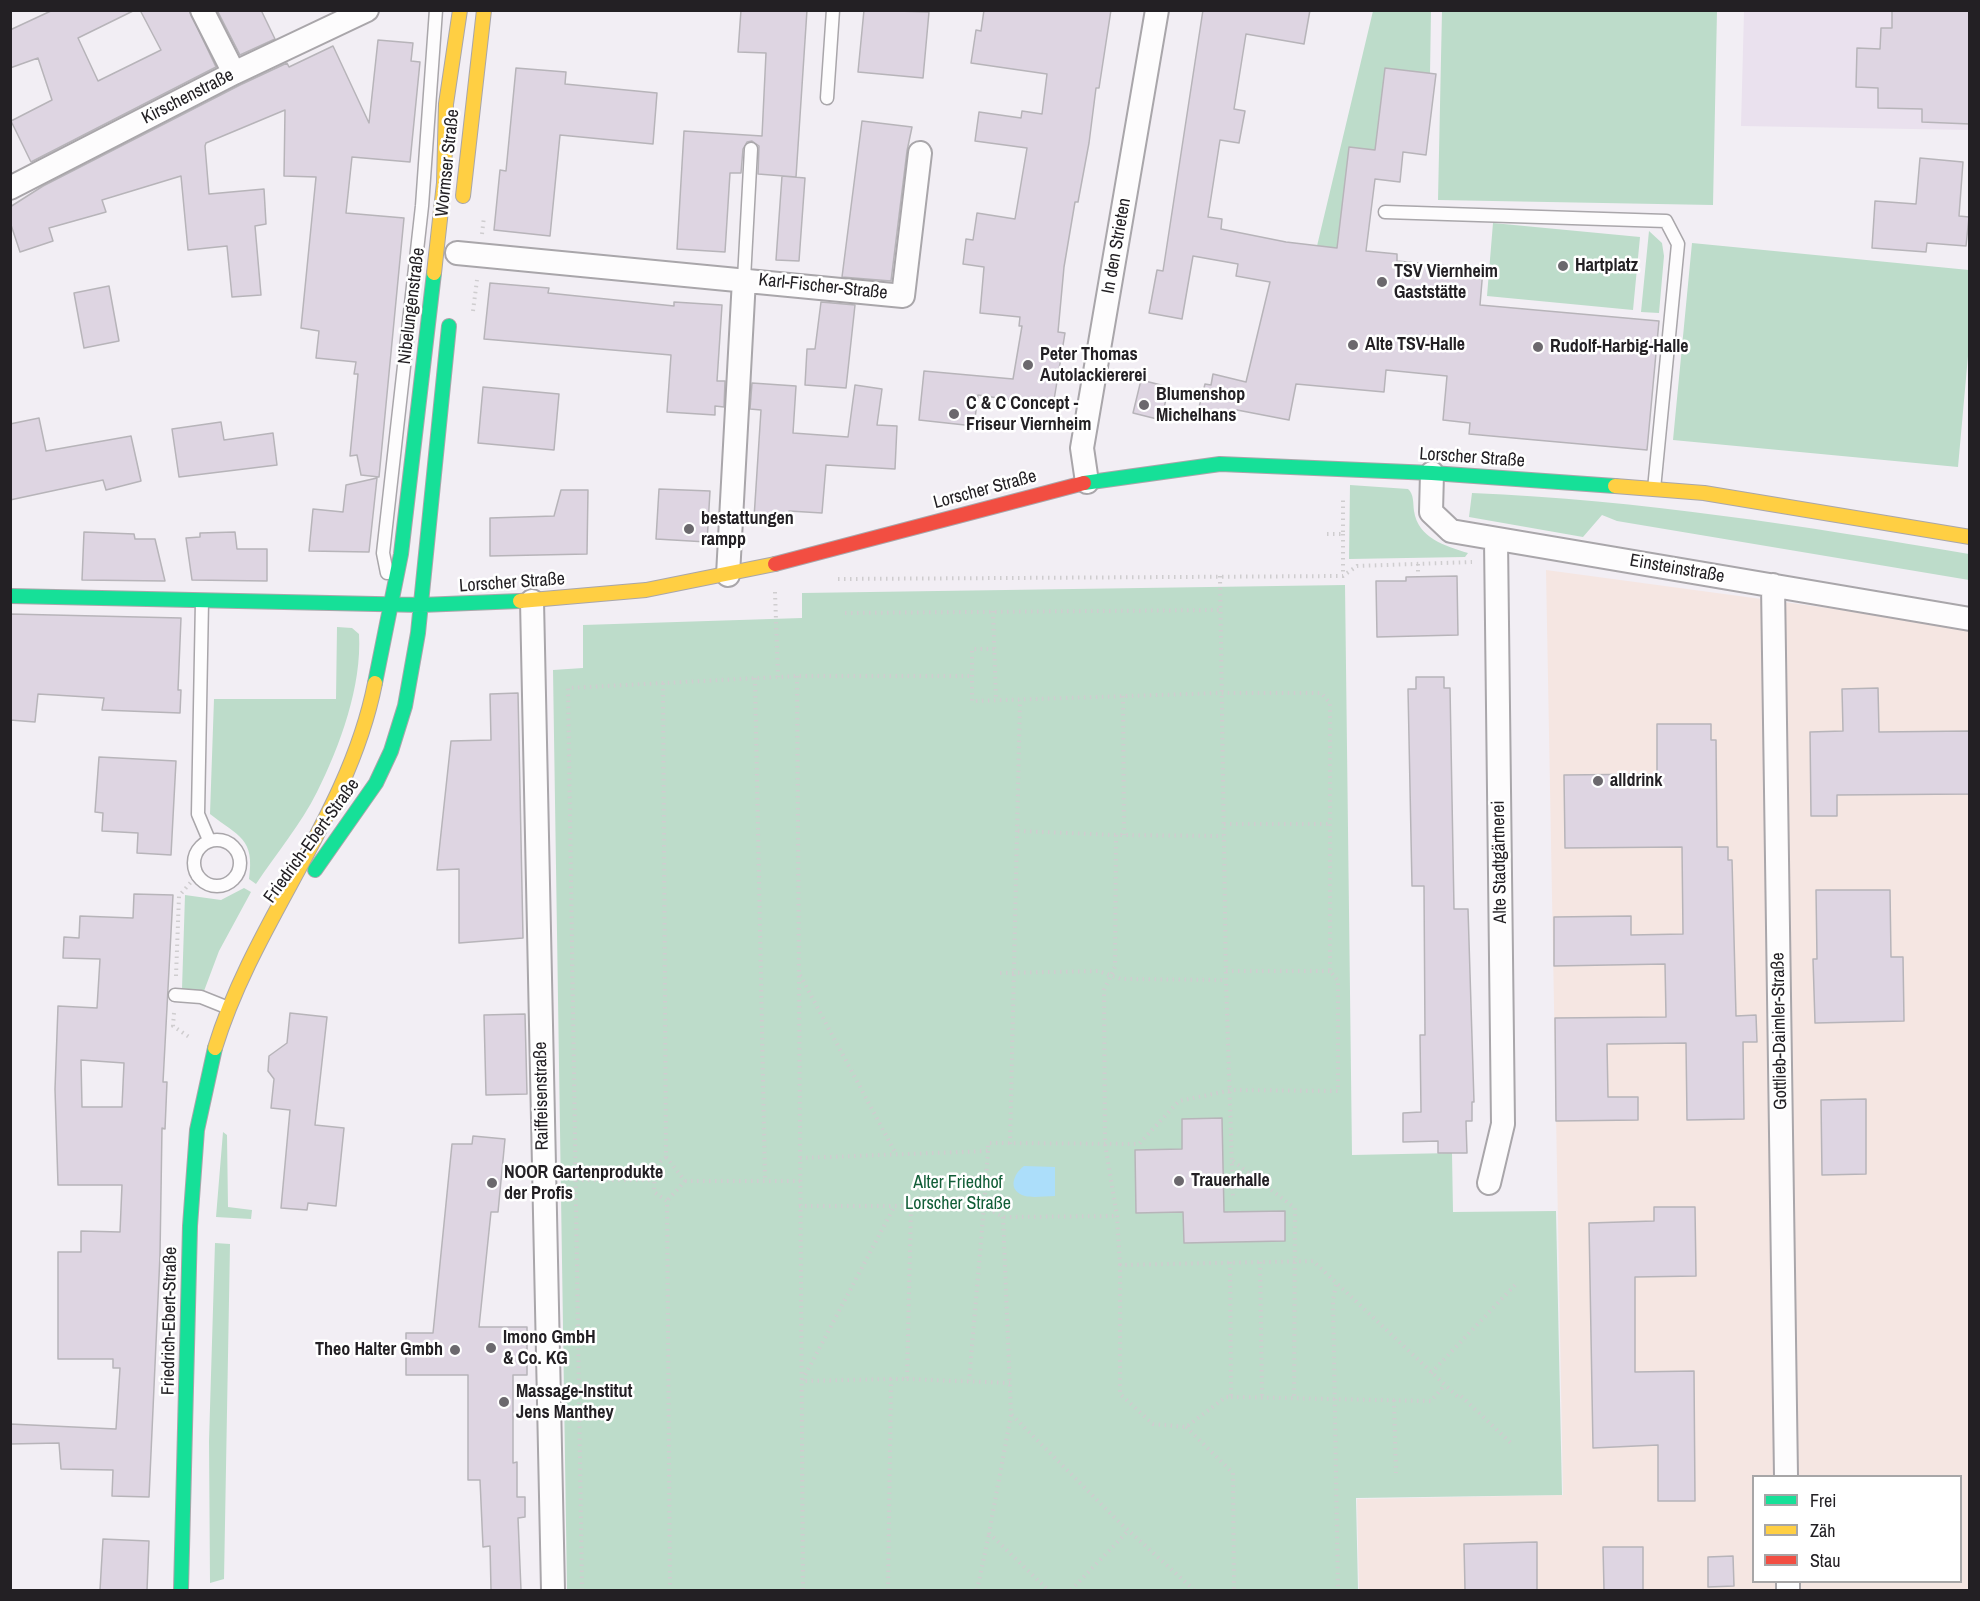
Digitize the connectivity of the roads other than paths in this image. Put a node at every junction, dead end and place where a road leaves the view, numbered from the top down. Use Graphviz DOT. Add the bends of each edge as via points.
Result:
graph roads {
  1 [pos="202,10"];
  2 [pos="367,10"];
  3 [pos="436,10"];
  4 [pos="460,10"];
  5 [pos="484,10"];
  6 [pos="833,10"];
  7 [pos="1157,10"];
  8 [pos="234,73"];
  9 [pos="827,98"];
  10 [pos="751,149"];
  11 [pos="920,153"];
  12 [pos="10,188"];
  13 [pos="461,207"];
  14 [pos="1385,212"];
  15 [pos="457,253"];
  16 [pos="744,279"];
  17 [pos="451,309"];
  18 [pos="1432,473"];
  19 [pos="1087,482"];
  20 [pos="1654,490"];
  21 [pos="1970,537"];
  22 [pos="1496,551"];
  23 [pos="728,575"];
  24 [pos="1773,585"];
  25 [pos="10,596"];
  26 [pos="202,599"];
  27 [pos="532,601"];
  28 [pos="393,604"];
  29 [pos="421,605"];
  30 [pos="1970,619"];
  31 [pos="208,840"];
  32 [pos="253,952"];
  33 [pos="175,995"];
  34 [pos="227,1008"];
  35 [pos="1489,1183"];
  36 [pos="1786,1475"];
  37 [pos="181,1590"];
  38 [pos="553,1590"];
  1 -- 8 [label="street"];
  2 -- 8 [label="street, Kirschenstraße"];
  3 -- 28 [label="lane" via="422,206 383,553"];
  4 -- 28 [label="street, Nibelungenstraße" via="446,104 444,183"];
  5 -- 13 [label="street, Wormser Straße"];
  6 -- 9 [label="lane"];
  7 -- 19 [label="street, In den Strieten" via="1082,448"];
  8 -- 12 [label="street, Kirschenstraße"];
  10 -- 16 [label="lane"];
  11 -- 16 [label="street, Karl-Fischer-Straße" via="903,296"];
  14 -- 20 [label="lane" via="1666,221 1678,244"];
  15 -- 16 [label="street, Karl-Fischer-Straße"];
  16 -- 23 [label="street, Karl-Fischer-Straße"];
  17 -- 29 [label="street"];
  18 -- 19 [label="street, Lorscher Straße" via="1220,465"];
  18 -- 20 [label="street, Lorscher Straße"];
  18 -- 22 [label="street, Einsteinstraße" via="1431,512 1450,531"];
  19 -- 23 [label="street, Lorscher Straße"];
  20 -- 21 [label="street, Lorscher Straße" via="1704,493"];
  22 -- 24 [label="street, Einsteinstraße"];
  22 -- 35 [label="street, Alte Stadtgärtnerei" via="1503,1124"];
  23 -- 27 [label="street, Lorscher Straße" via="646,590"];
  24 -- 30 [label="street, Einsteinstraße"];
  24 -- 36 [label="street, Gottlieb-Daimler-Straße"];
  25 -- 26 [label="street, Lorscher Straße"];
  26 -- 28 [label="street, Lorscher Straße"];
  26 -- 31 [label="lane" via="198,814"];
  27 -- 29 [label="street, Lorscher Straße"];
  27 -- 38 [label="street, Raiffeisenstraße"];
  28 -- 29 [label="street, Lorscher Straße"];
  28 -- 32 [label="street, Friedrich-Ebert-Straße" via="373,694 348,775"];
  29 -- 32 [label="street, Friedrich-Ebert-Straße" via="408,688 392,750 355,817"];
  31 -- 31 [label="lane" via="225,840 240,858 237,874 225,885 209,885 196,875 194,856"];
  32 -- 34 [label="street, Friedrich-Ebert-Straße"];
  33 -- 34 [label="lane" via="201,997"];
  34 -- 37 [label="street, Friedrich-Ebert-Straße" via="197,1130 193,1177"];
}
